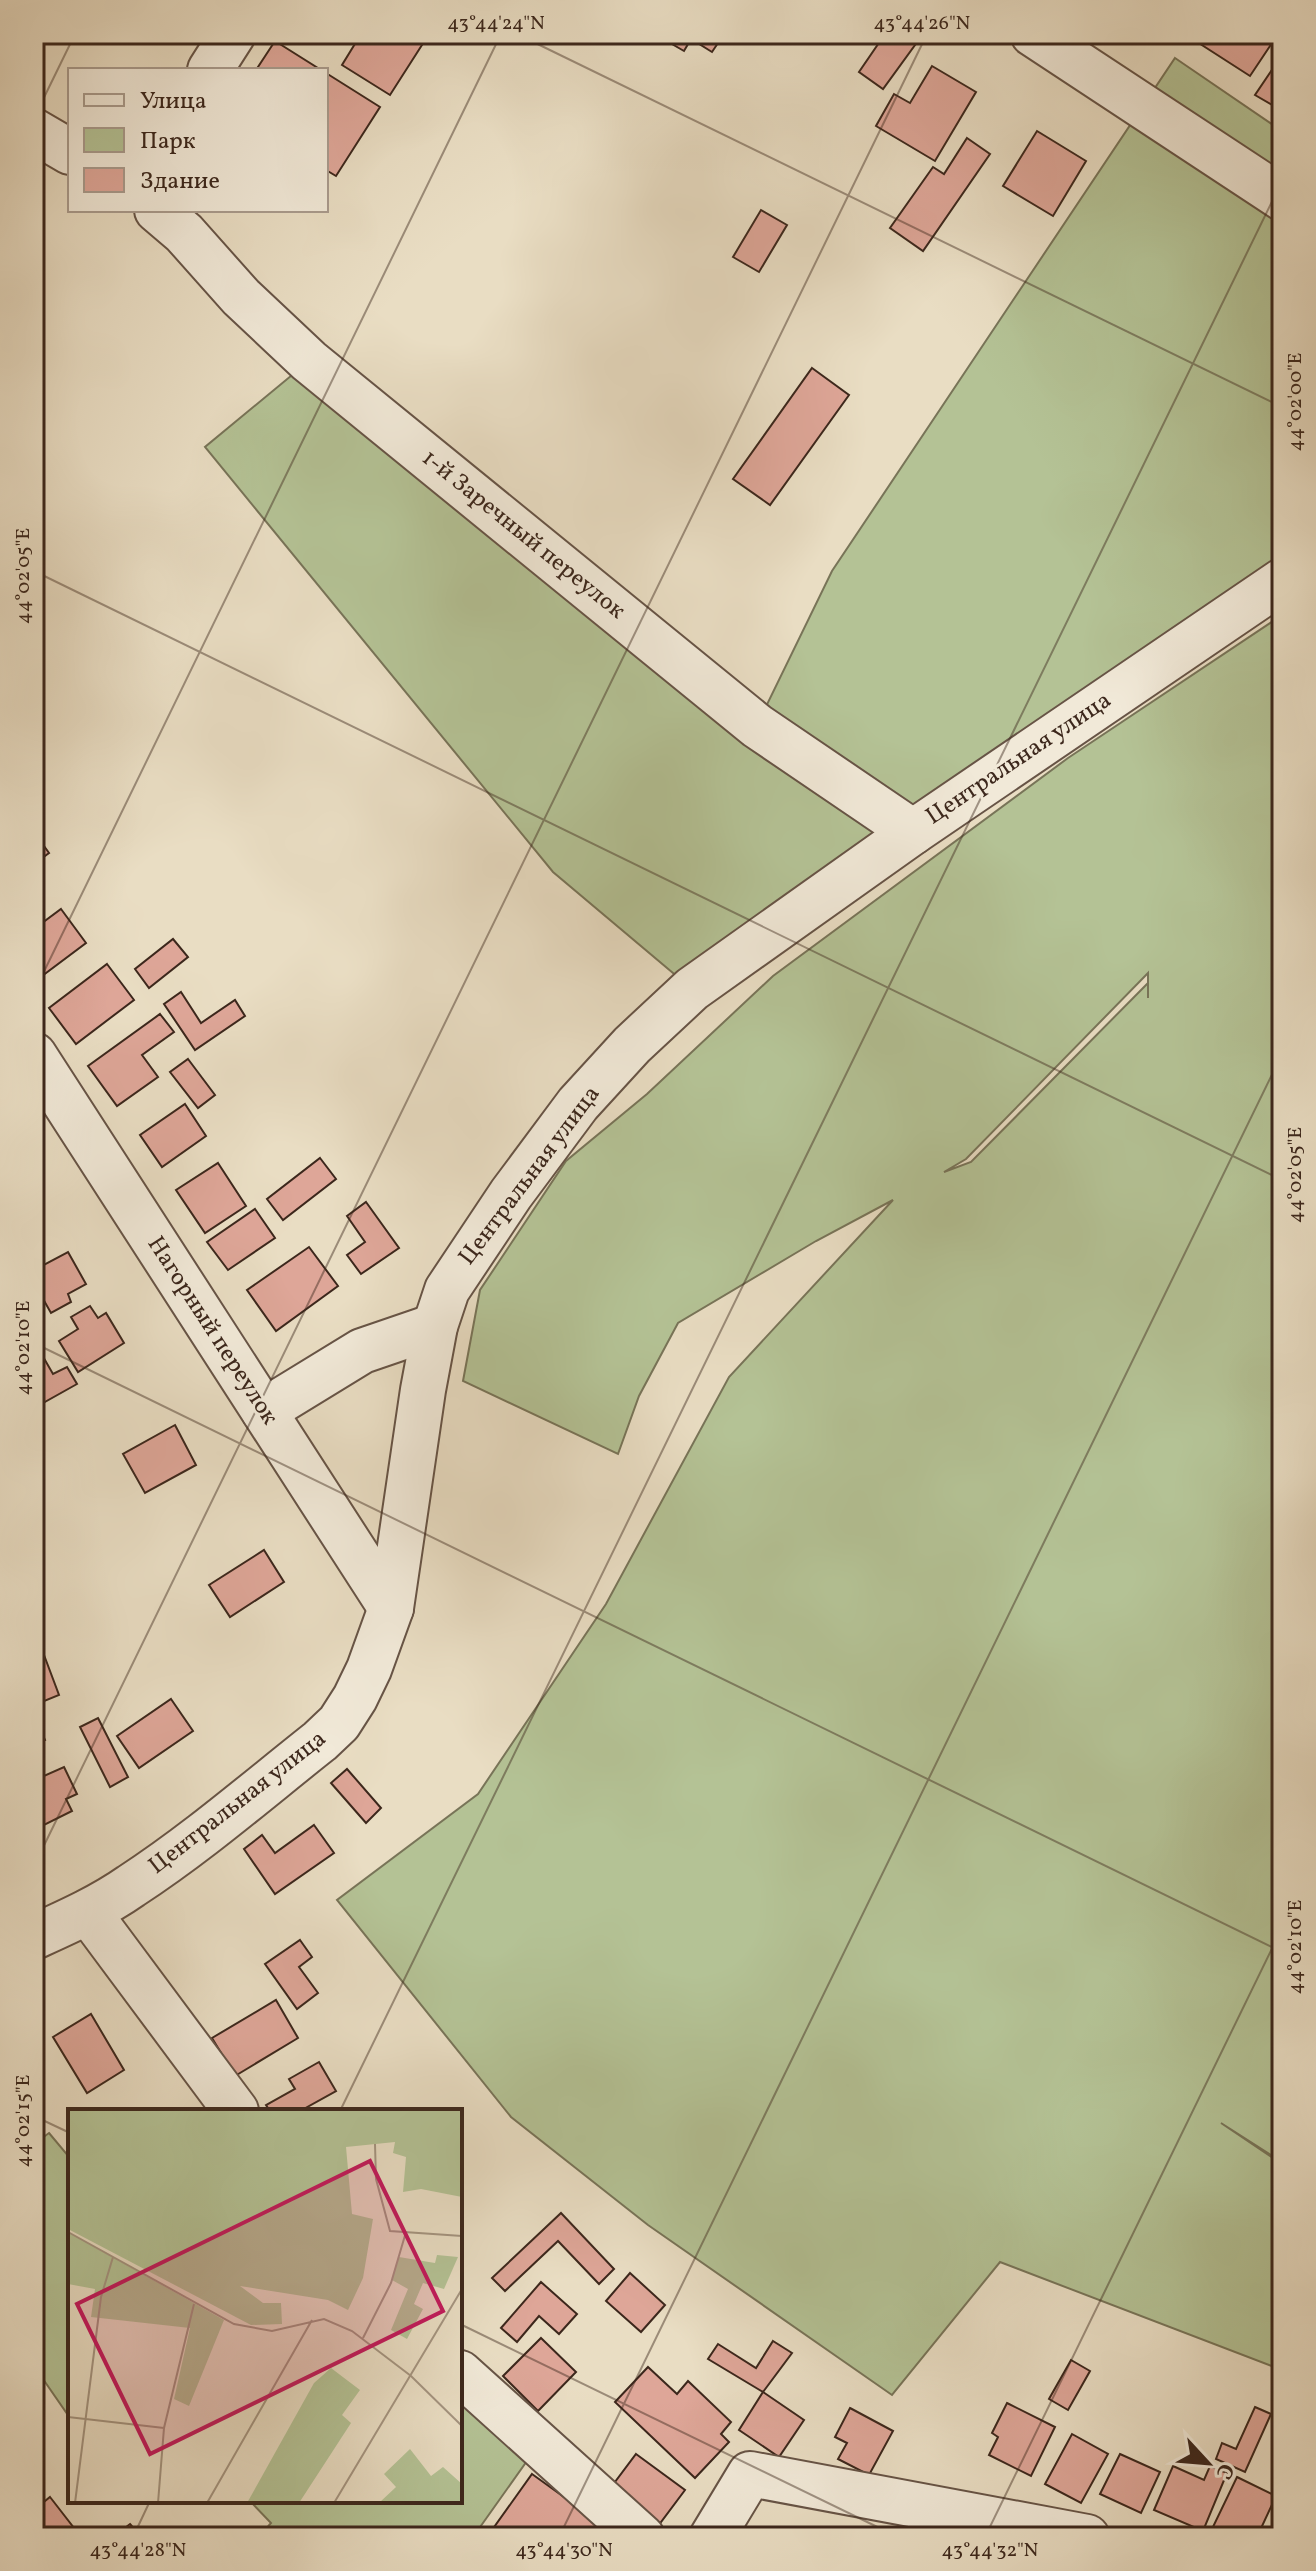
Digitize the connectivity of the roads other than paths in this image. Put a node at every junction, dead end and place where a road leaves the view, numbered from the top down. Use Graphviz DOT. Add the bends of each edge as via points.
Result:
graph roads {
  1 [pos="233,34"];
  2 [pos="1033,34"];
  3 [pos="211,68"];
  4 [pos="34,131"];
  5 [pos="68,151"];
  6 [pos="1282,198"];
  7 [pos="159,212"];
  8 [pos="1282,581"];
  9 [pos="913,832"];
  10 [pos="34,1055"];
  11 [pos="435,1326"];
  12 [pos="264,1411"];
  13 [pos="391,1608"];
  14 [pos="88,1912"];
  15 [pos="34,1937"];
  16 [pos="235,2109"];
  17 [pos="462,2375"];
  18 [pos="642,2537"];
  19 [pos="712,2537"];
  20 [pos="1087,2537"];
  1 -- 3 [label="street"];
  2 -- 6 [label="street"];
  4 -- 5 [label="street"];
  7 -- 9 [label="street, 1-й Заречный переулок" via="309,361 757,726"];
  8 -- 9 [label="street, Центральная улица"];
  9 -- 11 [label="street, Центральная улица" via="692,989 632,1045 578,1104 511,1194 447,1290"];
  10 -- 12 [label="street, Нагорный переулок"];
  11 -- 12 [label="street" via="362,1351"];
  11 -- 13 [label="street, Центральная улица"];
  12 -- 13 [label="street, Нагорный переулок"];
  13 -- 14 [label="street, Центральная улица" via="369,1669 339,1723 174,1856"];
  14 -- 15 [label="street, Центральная улица"];
  14 -- 16 [label="street"];
  17 -- 18 [label="street"];
  19 -- 20 [label="street" via="750,2474"];
}
